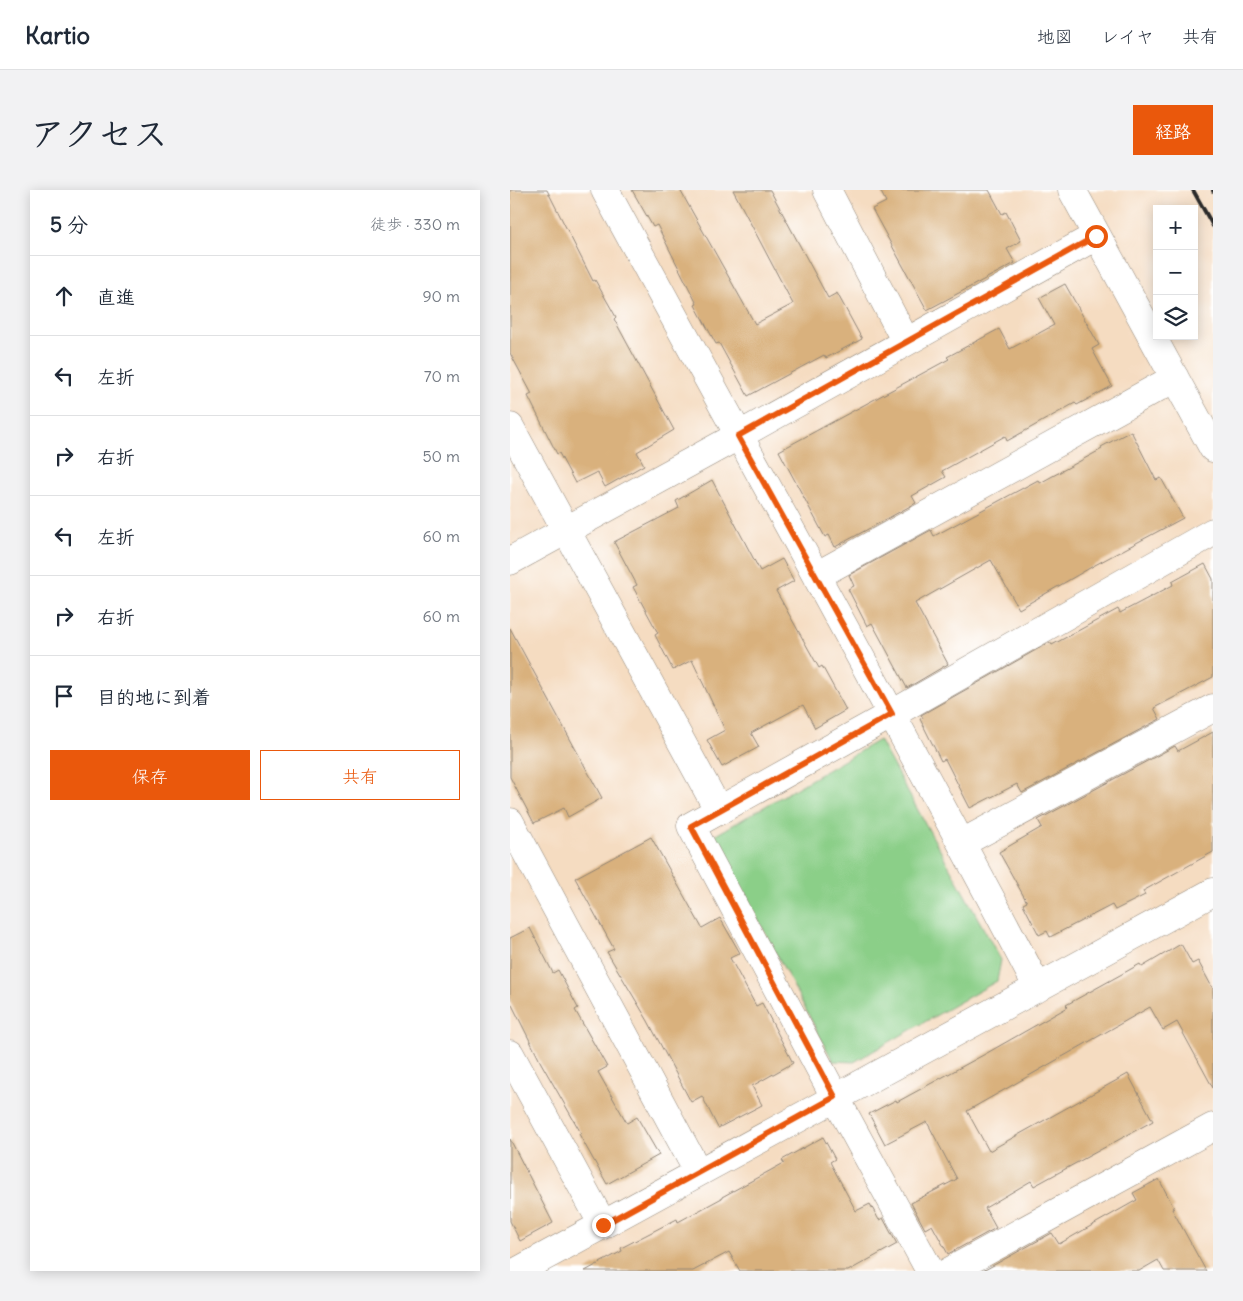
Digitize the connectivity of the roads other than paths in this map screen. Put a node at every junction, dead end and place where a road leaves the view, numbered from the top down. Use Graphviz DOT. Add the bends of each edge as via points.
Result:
graph roads {
  1 [pos="605,190"];
  2 [pos="827,190"];
  3 [pos="1072,190"];
  4 [pos="1096,236"];
  5 [pos="906,342"];
  6 [pos="1175,378"];
  7 [pos="510,427"];
  8 [pos="738,436"];
  9 [pos="1213,448"];
  10 [pos="565,530"];
  11 [pos="1213,532"];
  12 [pos="510,561"];
  13 [pos="816,576"];
  14 [pos="1213,708"];
  15 [pos="892,714"];
  16 [pos="719,811"];
  17 [pos="510,822"];
  18 [pos="962,843"];
  19 [pos="1213,892"];
  20 [pos="1038,988"];
  21 [pos="510,1054"];
  22 [pos="518,1088"];
  23 [pos="835,1097"];
  24 [pos="1213,1127"];
  25 [pos="698,1172"];
  26 [pos="603,1225"];
  27 [pos="518,1271"];
  28 [pos="930,1271"];
  29 [pos="950,1271"];
  1 -- 8 [label="street"];
  2 -- 5 [label="street"];
  3 -- 4 [label="street"];
  4 -- 5 [label="street"];
  4 -- 6 [label="street"];
  5 -- 8 [label="street"];
  6 -- 9 [label="street"];
  6 -- 13 [label="street"];
  7 -- 10 [label="street"];
  8 -- 10 [label="street"];
  8 -- 13 [label="street"];
  10 -- 12 [label="street"];
  10 -- 16 [label="street"];
  11 -- 15 [label="street"];
  13 -- 15 [label="street"];
  14 -- 18 [label="street"];
  15 -- 16 [label="street"];
  15 -- 18 [label="street"];
  16 -- 23 [label="street" via="691,826"];
  17 -- 25 [label="street"];
  18 -- 20 [label="street"];
  19 -- 20 [label="street"];
  20 -- 23 [label="street"];
  21 -- 22 [label="street"];
  22 -- 26 [label="street"];
  23 -- 25 [label="street"];
  23 -- 28 [label="street"];
  24 -- 29 [label="street"];
  25 -- 26 [label="street"];
  26 -- 27 [label="street"];
}
